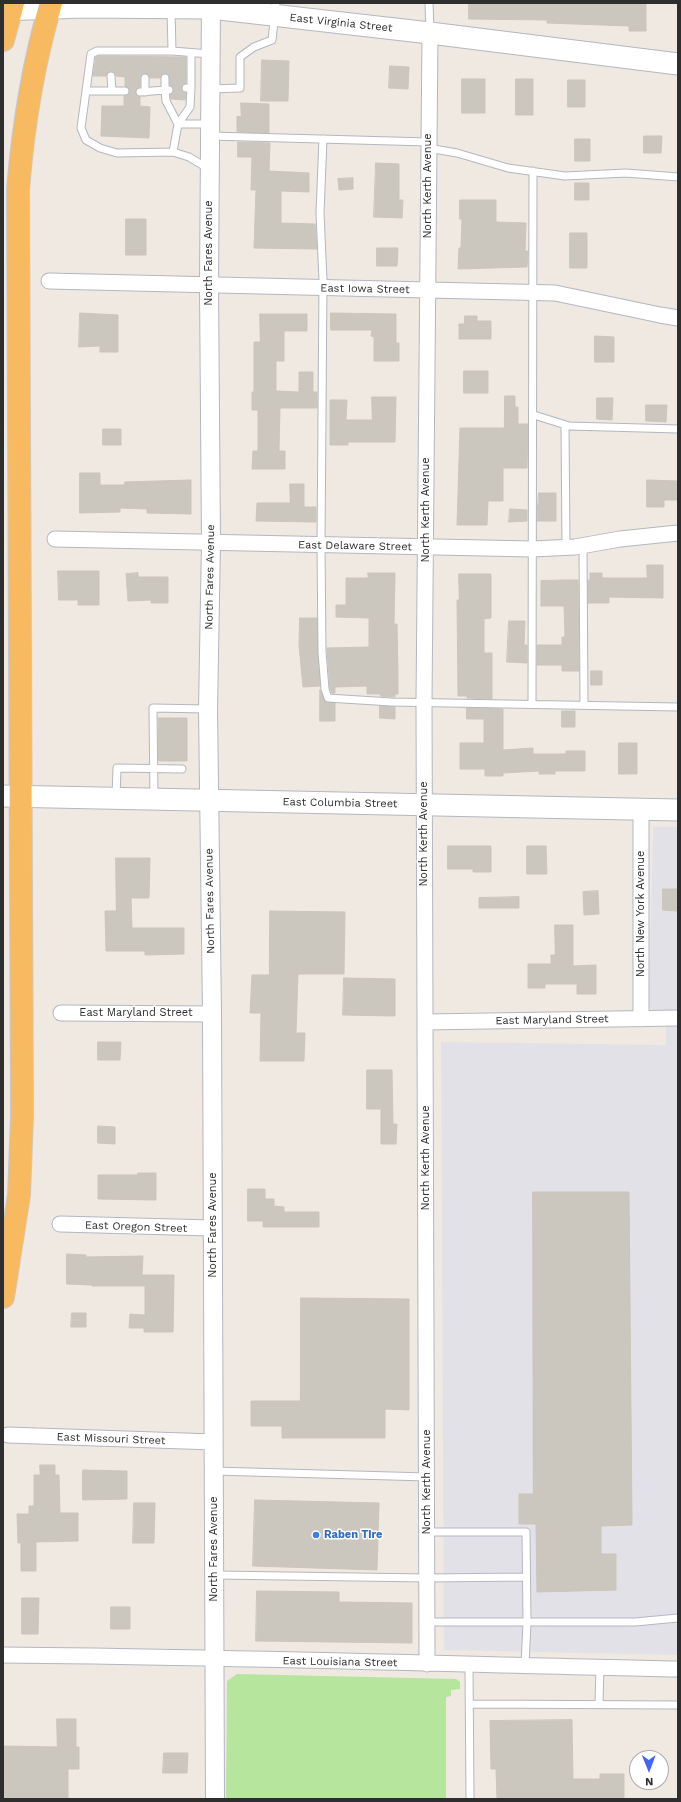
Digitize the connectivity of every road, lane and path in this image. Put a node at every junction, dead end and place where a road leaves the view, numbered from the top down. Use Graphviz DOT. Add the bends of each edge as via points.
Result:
graph roads {
  1 [pos="429,3"];
  2 [pos="172,5"];
  3 [pos="211,5"];
  4 [pos="51,6"];
  5 [pos="247,7"];
  6 [pos="9,8"];
  7 [pos="275,9"];
  8 [pos="430,33"];
  9 [pos="3,40"];
  10 [pos="191,52"];
  11 [pos="168,53"];
  12 [pos="210,54"];
  13 [pos="678,64"];
  14 [pos="111,76"];
  15 [pos="146,78"];
  16 [pos="166,78"];
  17 [pos="210,89"];
  18 [pos="167,90"];
  19 [pos="86,91"];
  20 [pos="112,91"];
  21 [pos="125,91"];
  22 [pos="178,124"];
  23 [pos="210,130"];
  24 [pos="323,139"];
  25 [pos="428,145"];
  26 [pos="173,152"];
  27 [pos="209,169"];
  28 [pos="533,171"];
  29 [pos="678,177"];
  30 [pos="49,281"];
  31 [pos="209,286"];
  32 [pos="322,288"];
  33 [pos="427,290"];
  34 [pos="534,292"];
  35 [pos="678,318"];
  36 [pos="534,415"];
  37 [pos="565,424"];
  38 [pos="678,429"];
  39 [pos="678,532"];
  40 [pos="55,539"];
  41 [pos="211,543"];
  42 [pos="320,545"];
  43 [pos="583,546"];
  44 [pos="425,547"];
  45 [pos="566,548"];
  46 [pos="532,549"];
  47 [pos="424,701"];
  48 [pos="532,704"];
  49 [pos="584,705"];
  50 [pos="678,707"];
  51 [pos="208,709"];
  52 [pos="153,768"];
  53 [pos="182,769"];
  54 [pos="12,796"];
  55 [pos="116,799"];
  56 [pos="154,800"];
  57 [pos="209,801"];
  58 [pos="424,804"];
  59 [pos="641,809"];
  60 [pos="678,810"];
  61 [pos="60,1013"];
  62 [pos="212,1014"];
  63 [pos="678,1018"];
  64 [pos="640,1019"];
  65 [pos="425,1022"];
  66 [pos="60,1224"];
  67 [pos="212,1228"];
  68 [pos="3,1296"];
  69 [pos="8,1435"];
  70 [pos="214,1442"];
  71 [pos="214,1471"];
  72 [pos="427,1477"];
  73 [pos="427,1532"];
  74 [pos="214,1575"];
  75 [pos="526,1577"];
  76 [pos="427,1578"];
  77 [pos="678,1618"];
  78 [pos="427,1622"];
  79 [pos="527,1622"];
  80 [pos="3,1655"];
  81 [pos="214,1657"];
  82 [pos="427,1664"];
  83 [pos="469,1665"];
  84 [pos="525,1665"];
  85 [pos="600,1667"];
  86 [pos="678,1669"];
  87 [pos="470,1704"];
  88 [pos="599,1704"];
  89 [pos="678,1705"];
  90 [pos="215,1799"];
  91 [pos="470,1799"];
  1 -- 8 [label="lane, North Kerth Avenue"];
  2 -- 3 [label="main road, East Virginia Street"];
  2 -- 4 [label="main road, East Virginia Street"];
  2 -- 11 [label="lane"];
  3 -- 5 [label="main road, East Virginia Street"];
  3 -- 12 [label="street, North Fares Avenue"];
  4 -- 6 [label="main road, East Virginia Street"];
  4 -- 54 [label="highway" via="30,85 17,197"];
  5 -- 7 [label="main road, East Virginia Street"];
  6 -- 9 [label="highway"];
  7 -- 8 [label="main road, East Virginia Street"];
  7 -- 17 [label="lane" via="272,40 254,47 240,57 240,88"];
  8 -- 13 [label="main road, East Virginia Street"];
  8 -- 25 [label="street, North Kerth Avenue"];
  10 -- 11 [label="lane"];
  10 -- 12 [label="lane"];
  10 -- 22 [label="lane" via="190,107"];
  11 -- 19 [label="lane" via="97,51 91,54"];
  12 -- 17 [label="street, North Fares Avenue"];
  14 -- 20 [label="lane"];
  15 -- 18 [label="lane" via="143,92"];
  16 -- 18 [label="lane"];
  17 -- 23 [label="street, North Fares Avenue"];
  18 -- 22 [label="lane" via="166,101"];
  19 -- 20 [label="lane"];
  19 -- 26 [label="lane" via="81,128 86,140 117,153"];
  20 -- 21 [label="lane"];
  22 -- 23 [label="lane"];
  22 -- 26 [label="lane"];
  23 -- 24 [label="lane"];
  23 -- 27 [label="street, North Fares Avenue"];
  24 -- 25 [label="lane"];
  24 -- 32 [label="lane" via="320,213"];
  25 -- 28 [label="lane" via="508,168"];
  25 -- 33 [label="street, North Kerth Avenue"];
  26 -- 27 [label="lane" via="189,157"];
  27 -- 31 [label="street, North Fares Avenue"];
  28 -- 29 [label="lane" via="565,176 626,173"];
  28 -- 34 [label="lane"];
  30 -- 31 [label="street, East Iowa Street"];
  31 -- 32 [label="street, East Iowa Street"];
  31 -- 41 [label="street, North Fares Avenue"];
  32 -- 33 [label="street, East Iowa Street"];
  32 -- 42 [label="lane"];
  33 -- 34 [label="street, East Iowa Street"];
  33 -- 44 [label="street, North Kerth Avenue"];
  34 -- 35 [label="street, East Iowa Street" via="555,293"];
  34 -- 36 [label="lane"];
  36 -- 37 [label="lane"];
  36 -- 46 [label="lane"];
  37 -- 38 [label="lane" via="586,427"];
  37 -- 45 [label="lane"];
  39 -- 43 [label="street, East Delaware Street"];
  40 -- 41 [label="street, East Delaware Street"];
  41 -- 42 [label="street, East Delaware Street"];
  41 -- 51 [label="street, North Fares Avenue"];
  42 -- 44 [label="street, East Delaware Street"];
  42 -- 47 [label="lane" via="322,652 324,689 328,698 391,702"];
  43 -- 45 [label="street, East Delaware Street"];
  43 -- 49 [label="lane"];
  44 -- 46 [label="street, East Delaware Street"];
  44 -- 47 [label="street, North Kerth Avenue"];
  45 -- 46 [label="street, East Delaware Street"];
  46 -- 48 [label="lane"];
  47 -- 48 [label="lane"];
  47 -- 58 [label="street, North Kerth Avenue"];
  48 -- 49 [label="lane"];
  49 -- 50 [label="lane"];
  51 -- 52 [label="lane" via="153,708"];
  51 -- 57 [label="street, North Fares Avenue"];
  52 -- 53 [label="lane"];
  52 -- 55 [label="lane" via="117,768"];
  52 -- 56 [label="lane"];
  54 -- 55 [label="main road, East Columbia Street"];
  54 -- 68 [label="highway" via="21,1158 19,1195"];
  55 -- 56 [label="main road, East Columbia Street"];
  56 -- 57 [label="main road, East Columbia Street"];
  57 -- 58 [label="main road, East Columbia Street"];
  57 -- 62 [label="street, North Fares Avenue"];
  58 -- 59 [label="main road, East Columbia Street"];
  58 -- 65 [label="street, North Kerth Avenue"];
  59 -- 60 [label="main road, East Columbia Street"];
  59 -- 64 [label="street, North New York Avenue"];
  61 -- 62 [label="street, East Maryland Street"];
  62 -- 67 [label="street, North Fares Avenue"];
  63 -- 64 [label="street, East Maryland Street"];
  64 -- 65 [label="street, East Maryland Street"];
  65 -- 72 [label="street, North Kerth Avenue"];
  66 -- 67 [label="street, East Oregon Street"];
  67 -- 70 [label="street, North Fares Avenue"];
  69 -- 70 [label="street, East Missouri Street"];
  70 -- 71 [label="street, North Fares Avenue"];
  71 -- 72 [label="lane"];
  71 -- 74 [label="street, North Fares Avenue"];
  72 -- 73 [label="street, North Kerth Avenue"];
  73 -- 75 [label="lane" via="526,1532"];
  73 -- 76 [label="street, North Kerth Avenue"];
  74 -- 76 [label="lane"];
  74 -- 81 [label="street, North Fares Avenue"];
  75 -- 76 [label="lane"];
  75 -- 79 [label="lane"];
  76 -- 78 [label="street, North Kerth Avenue"];
  77 -- 79 [label="lane" via="635,1622"];
  78 -- 79 [label="lane"];
  78 -- 82 [label="street, North Kerth Avenue"];
  79 -- 84 [label="lane"];
  80 -- 81 [label="street, East Louisiana Street"];
  81 -- 82 [label="street, East Louisiana Street"];
  81 -- 90 [label="street, North Fares Avenue"];
  82 -- 83 [label="street, East Louisiana Street"];
  83 -- 84 [label="street, East Louisiana Street"];
  83 -- 87 [label="lane"];
  84 -- 85 [label="street, East Louisiana Street"];
  85 -- 86 [label="street, East Louisiana Street"];
  85 -- 88 [label="lane"];
  87 -- 88 [label="lane"];
  87 -- 91 [label="lane"];
  88 -- 89 [label="lane"];
}
